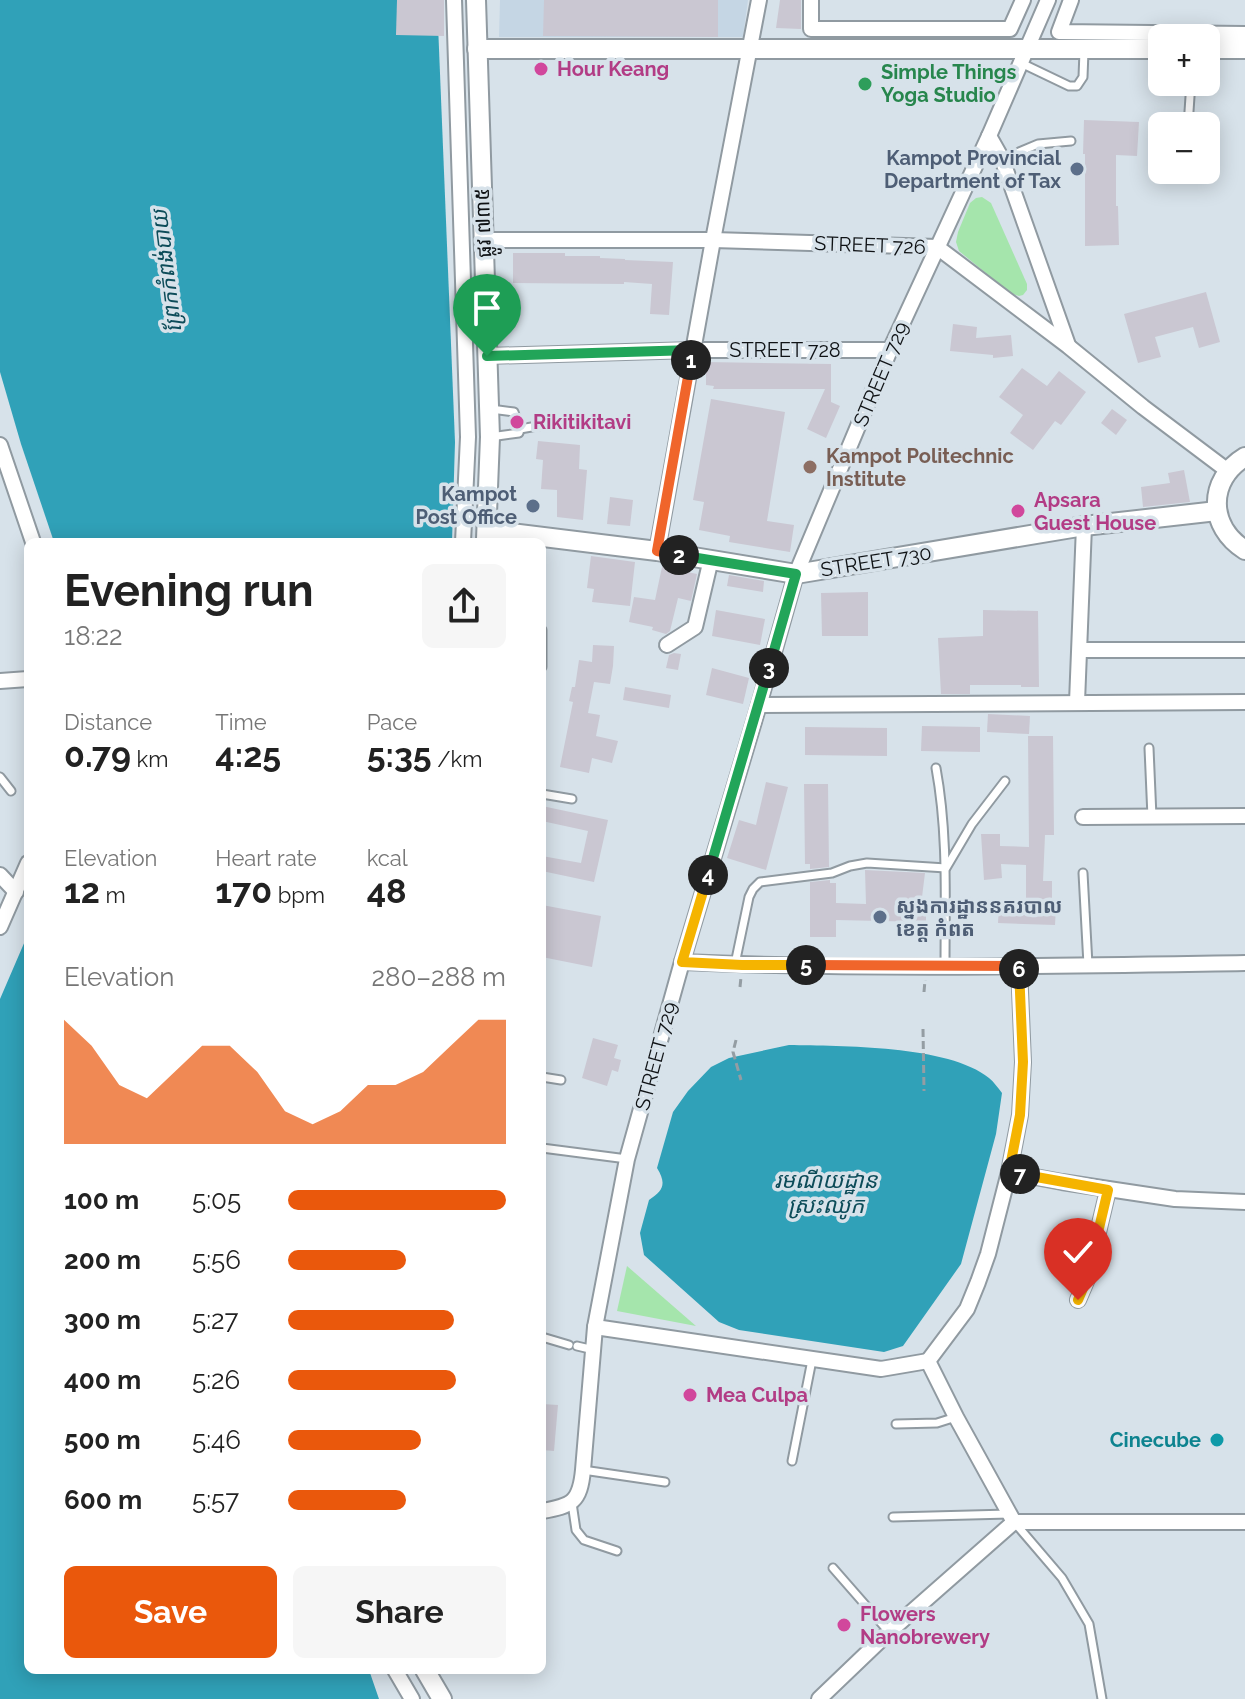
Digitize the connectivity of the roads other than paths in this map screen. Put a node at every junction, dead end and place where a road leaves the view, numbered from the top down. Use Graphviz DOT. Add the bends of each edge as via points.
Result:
graph roads {
  1 [pos="454,0"];
  2 [pos="476,0"];
  3 [pos="759,0"];
  4 [pos="811,0"];
  5 [pos="1023,0"];
  6 [pos="1048,0"];
  7 [pos="1071,0"];
  8 [pos="1245,34"];
  9 [pos="477,49"];
  10 [pos="750,49"];
  11 [pos="1084,49"];
  12 [pos="1148,49"];
  13 [pos="1220,49"];
  14 [pos="1245,49"];
  15 [pos="1024,56"];
  16 [pos="989,136"];
  17 [pos="1071,141"];
  18 [pos="1002,159"];
  19 [pos="484,240"];
  20 [pos="713,240"];
  21 [pos="937,247"];
  22 [pos="1068,346"];
  23 [pos="693,350"];
  24 [pos="890,350"];
  25 [pos="487,356"];
  26 [pos="489,409"];
  27 [pos="566,421"];
  28 [pos="520,429"];
  29 [pos="490,437"];
  30 [pos="0,445"];
  31 [pos="1245,457"];
  32 [pos="1228,471"];
  33 [pos="1217,511"];
  34 [pos="1084,526"];
  35 [pos="487,536"];
  36 [pos="32,538"];
  37 [pos="463,538"];
  38 [pos="510,538"];
  39 [pos="546,541"];
  40 [pos="1245,550"];
  41 [pos="657,551"];
  42 [pos="711,559"];
  43 [pos="796,574"];
  44 [pos="667,645"];
  45 [pos="1080,650"];
  46 [pos="1245,650"];
  47 [pos="24,679"];
  48 [pos="0,681"];
  49 [pos="1077,702"];
  50 [pos="1245,702"];
  51 [pos="759,705"];
  52 [pos="1149,748"];
  53 [pos="936,768"];
  54 [pos="0,777"];
  55 [pos="1005,781"];
  56 [pos="11,791"];
  57 [pos="546,795"];
  58 [pos="572,799"];
  59 [pos="1245,816"];
  60 [pos="1083,817"];
  61 [pos="1152,817"];
  62 [pos="946,868"];
  63 [pos="24,873"];
  64 [pos="1083,873"];
  65 [pos="0,875"];
  66 [pos="16,892"];
  67 [pos="0,927"];
  68 [pos="682,962"];
  69 [pos="1245,963"];
  70 [pos="735,964"];
  71 [pos="1088,965"];
  72 [pos="945,966"];
  73 [pos="1019,966"];
  74 [pos="546,1078"];
  75 [pos="561,1080"];
  76 [pos="546,1149"];
  77 [pos="627,1159"];
  78 [pos="1009,1172"];
  79 [pos="1108,1190"];
  80 [pos="1245,1202"];
  81 [pos="1078,1300"];
  82 [pos="595,1327"];
  83 [pos="546,1338"];
  84 [pos="594,1350"];
  85 [pos="812,1360"];
  86 [pos="928,1361"];
  87 [pos="956,1417"];
  88 [pos="896,1424"];
  89 [pos="792,1461"];
  90 [pos="583,1470"];
  91 [pos="665,1482"];
  92 [pos="572,1503"];
  93 [pos="546,1510"];
  94 [pos="893,1517"];
  95 [pos="1012,1518"];
  96 [pos="1245,1522"];
  97 [pos="617,1551"];
  98 [pos="833,1568"];
  99 [pos="889,1632"];
  100 [pos="397,1674"];
  101 [pos="427,1674"];
  102 [pos="412,1699"];
  103 [pos="442,1699"];
  104 [pos="819,1699"];
  105 [pos="1102,1699"];
  1 -- 37 [label="street" via="468,423"];
  2 -- 9 [label="street, ផ្លូវ ៧៣៥"];
  3 -- 10 [label="street"];
  4 -- 5 [label="street" via="811,29 1010,29"];
  6 -- 15 [label="street, STREET 729"];
  7 -- 8 [label="street" via="1059,32"];
  9 -- 10 [label="street"];
  9 -- 19 [label="street, ផ្លូវ ៧៣៥"];
  10 -- 15 [label="street"];
  10 -- 20 [label="street"];
  11 -- 12 [label="street"];
  11 -- 15 [label="street"];
  11 -- 15 [label="lane" via="1083,77 1077,86"];
  13 -- 14 [label="street"];
  15 -- 16 [label="street, STREET 729"];
  16 -- 18 [label="street"];
  16 -- 21 [label="street, STREET 729"];
  17 -- 18 [label="lane" via="1038,144"];
  18 -- 22 [label="street"];
  19 -- 20 [label="street, STREET 726"];
  19 -- 25 [label="street, ផ្លូវ ៧៣៥"];
  20 -- 21 [label="street, STREET 726"];
  20 -- 23 [label="street"];
  21 -- 22 [label="street, STREET 726"];
  21 -- 24 [label="street, STREET 729"];
  22 -- 32 [label="street, STREET 726"];
  23 -- 24 [label="street, STREET 728"];
  23 -- 25 [label="street, STREET 728"];
  23 -- 41 [label="street"];
  24 -- 43 [label="street, STREET 729"];
  25 -- 26 [label="street, ផ្លូវ ៧៣៥"];
  26 -- 28 [label="lane" via="514,412"];
  26 -- 29 [label="street, ផ្លូវ ៧៣៥"];
  27 -- 28 [label="lane"];
  28 -- 29 [label="lane"];
  29 -- 35 [label="street, ផ្លូវ ៧៣៥"];
  30 -- 36 [label="street"];
  31 -- 32 [label="street"];
  32 -- 33 [label="street" via="1218,492"];
  33 -- 34 [label="street, STREET 730"];
  33 -- 40 [label="street" via="1224,530"];
  34 -- 43 [label="street, STREET 730"];
  34 -- 45 [label="street"];
  35 -- 38 [label="street, STREET 730"];
  39 -- 41 [label="street, STREET 730"];
  41 -- 42 [label="street, STREET 730"];
  42 -- 43 [label="street, STREET 730"];
  42 -- 44 [label="street" via="695,627"];
  43 -- 51 [label="street, STREET 729"];
  45 -- 46 [label="street"];
  45 -- 49 [label="street"];
  47 -- 48 [label="street"];
  49 -- 50 [label="street"];
  49 -- 51 [label="street"];
  51 -- 68 [label="street, STREET 729"];
  52 -- 61 [label="lane"];
  53 -- 62 [label="lane"];
  54 -- 56 [label="lane"];
  55 -- 62 [label="lane"];
  57 -- 58 [label="lane"];
  59 -- 61 [label="street"];
  60 -- 61 [label="street"];
  62 -- 70 [label="lane" via="867,863 760,882 749,897"];
  62 -- 72 [label="lane"];
  63 -- 66 [label="street"];
  64 -- 71 [label="lane"];
  65 -- 66 [label="street"];
  66 -- 67 [label="street"];
  68 -- 70 [label="street"];
  68 -- 77 [label="street, STREET 729"];
  69 -- 71 [label="street"];
  70 -- 72 [label="street"];
  71 -- 73 [label="street"];
  72 -- 73 [label="street"];
  73 -- 78 [label="street" via="1023,1062"];
  74 -- 75 [label="lane"];
  76 -- 77 [label="lane"];
  77 -- 82 [label="street, STREET 729"];
  78 -- 79 [label="street"];
  78 -- 86 [label="street" via="967,1309"];
  79 -- 80 [label="street"];
  79 -- 81 [label="street"];
  82 -- 84 [label="street, STREET 729"];
  82 -- 85 [label="street"];
  83 -- 84 [label="lane"];
  84 -- 90 [label="street, STREET 729"];
  85 -- 86 [label="street" via="881,1369"];
  85 -- 89 [label="lane"];
  86 -- 87 [label="street"];
  87 -- 88 [label="lane"];
  87 -- 95 [label="street"];
  90 -- 91 [label="lane"];
  90 -- 92 [label="street, STREET 729"];
  92 -- 93 [label="street"];
  92 -- 97 [label="lane" via="576,1530 584,1540"];
  94 -- 95 [label="lane"];
  95 -- 96 [label="street"];
  95 -- 99 [label="street"];
  95 -- 105 [label="lane" via="1062,1578 1089,1624"];
  98 -- 99 [label="lane"];
  99 -- 104 [label="street"];
  100 -- 102 [label="street"];
  101 -- 103 [label="street"];
}
